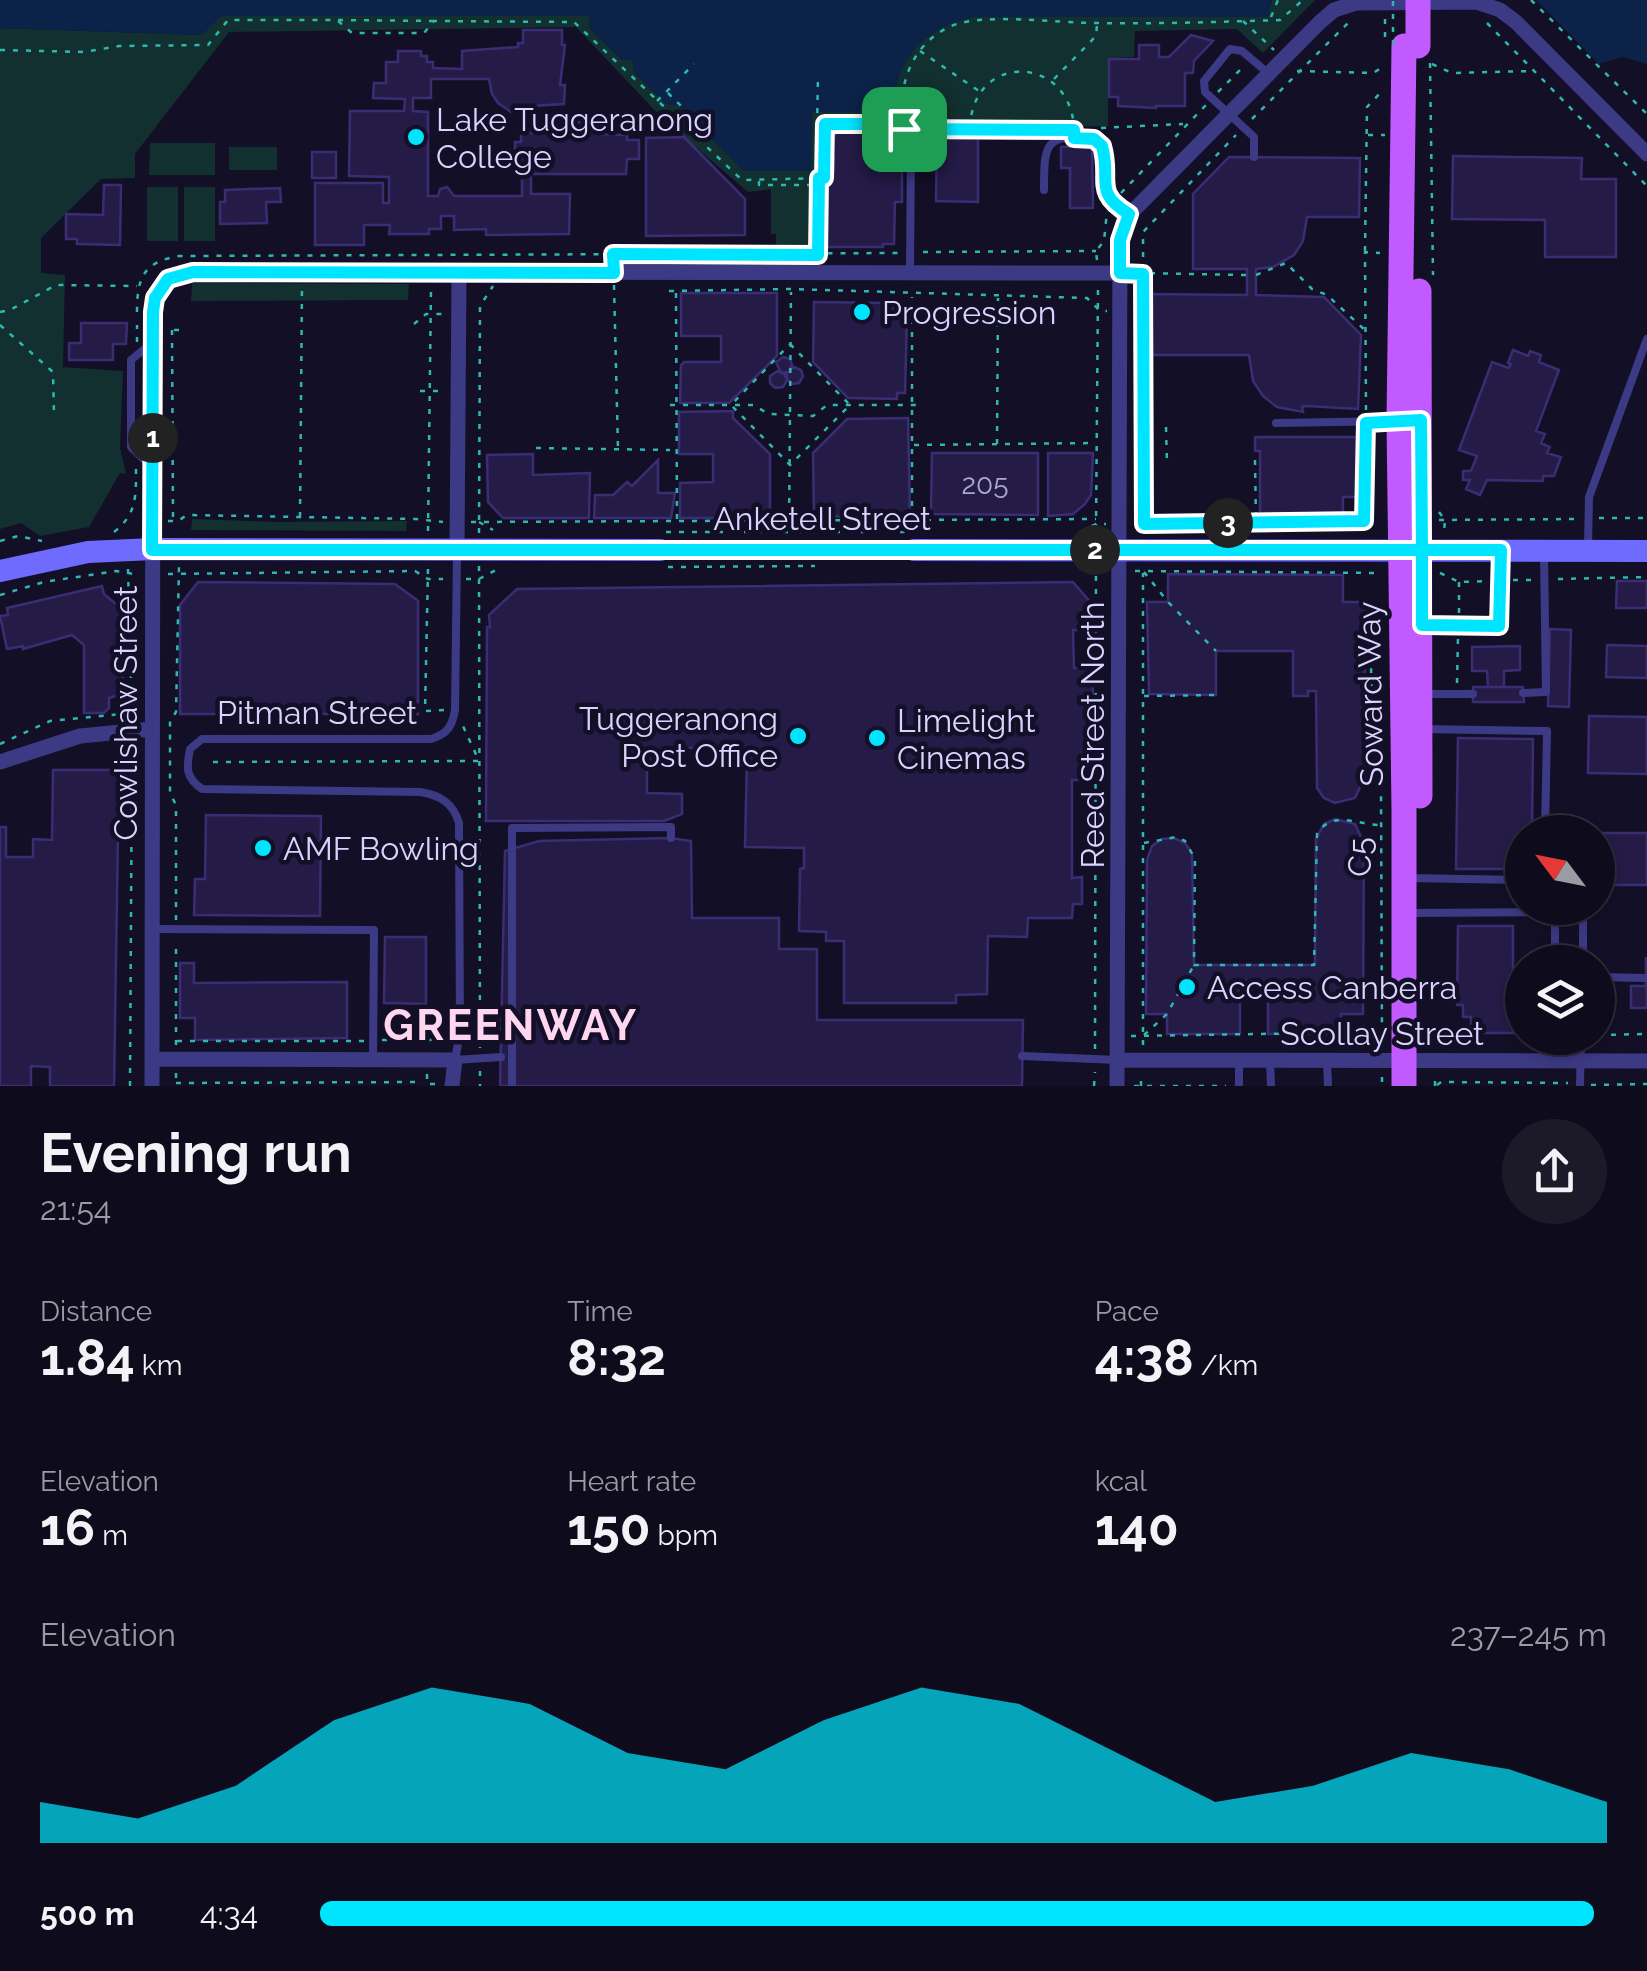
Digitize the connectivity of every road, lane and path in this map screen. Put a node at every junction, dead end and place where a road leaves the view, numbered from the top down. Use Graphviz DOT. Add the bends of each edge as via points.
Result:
graph roads {
  1 [pos="1278,0"];
  2 [pos="1303,0"];
  3 [pos="1393,0"];
  4 [pos="1531,0"];
  5 [pos="1405,4"];
  6 [pos="1373,14"];
  7 [pos="337,20"];
  8 [pos="1271,20"];
  9 [pos="1351,20"];
  10 [pos="434,21"];
  11 [pos="1243,21"];
  12 [pos="1486,22"];
  13 [pos="1097,23"];
  14 [pos="0,50"];
  15 [pos="919,50"];
  16 [pos="1405,52"];
  17 [pos="1252,58"];
  18 [pos="694,64"];
  19 [pos="1297,71"];
  20 [pos="1532,71"];
  21 [pos="1274,74"];
  22 [pos="818,75"];
  23 [pos="1052,82"];
  24 [pos="1387,86"];
  25 [pos="979,91"];
  26 [pos="666,92"];
  27 [pos="1212,99"];
  28 [pos="657,101"];
  29 [pos="899,102"];
  30 [pos="1228,114"];
  31 [pos="1647,114"];
  32 [pos="817,117"];
  33 [pos="899,117"];
  34 [pos="898,124"];
  35 [pos="1187,124"];
  36 [pos="685,128"];
  37 [pos="1243,128"];
  38 [pos="924,129"];
  39 [pos="970,129"];
  40 [pos="1092,129"];
  41 [pos="1056,130"];
  42 [pos="1366,135"];
  43 [pos="1385,135"];
  44 [pos="1074,138"];
  45 [pos="911,142"];
  46 [pos="1647,154"];
  47 [pos="1254,157"];
  48 [pos="817,178"];
  49 [pos="759,179"];
  50 [pos="819,185"];
  51 [pos="1647,186"];
  52 [pos="1044,190"];
  53 [pos="1110,203"];
  54 [pos="1129,214"];
  55 [pos="1105,216"];
  56 [pos="910,252"];
  57 [pos="1365,252"];
  58 [pos="1404,253"];
  59 [pos="818,255"];
  60 [pos="302,272"];
  61 [pos="431,272"];
  62 [pos="458,272"];
  63 [pos="614,273"];
  64 [pos="910,273"];
  65 [pos="1120,273"];
  66 [pos="1143,274"];
  67 [pos="1248,275"];
  68 [pos="1256,275"];
  69 [pos="493,289"];
  70 [pos="791,289"];
  71 [pos="670,291"];
  72 [pos="676,292"];
  73 [pos="912,295"];
  74 [pos="998,296"];
  75 [pos="1087,298"];
  76 [pos="1100,311"];
  77 [pos="0,312"];
  78 [pos="0,325"];
  79 [pos="172,330"];
  80 [pos="1366,332"];
  81 [pos="1647,339"];
  82 [pos="790,344"];
  83 [pos="670,405"];
  84 [pos="676,405"];
  85 [pos="732,405"];
  86 [pos="850,405"];
  87 [pos="912,405"];
  88 [pos="922,405"];
  89 [pos="54,414"];
  90 [pos="790,415"];
  91 [pos="1410,420"];
  92 [pos="1366,423"];
  93 [pos="1276,424"];
  94 [pos="1166,427"];
  95 [pos="1098,443"];
  96 [pos="996,444"];
  97 [pos="912,445"];
  98 [pos="536,448"];
  99 [pos="618,449"];
  100 [pos="670,450"];
  101 [pos="1255,460"];
  102 [pos="1167,464"];
  103 [pos="790,465"];
  104 [pos="1256,497"];
  105 [pos="1247,498"];
  106 [pos="300,518"];
  107 [pos="1588,518"];
  108 [pos="1647,518"];
  109 [pos="1096,519"];
  110 [pos="912,520"];
  111 [pos="1444,520"];
  112 [pos="676,521"];
  113 [pos="789,521"];
  114 [pos="1364,521"];
  115 [pos="1382,521"];
  116 [pos="126,522"];
  117 [pos="479,522"];
  118 [pos="1256,523"];
  119 [pos="496,532"];
  120 [pos="789,532"];
  121 [pos="1080,532"];
  122 [pos="112,533"];
  123 [pos="0,541"];
  124 [pos="656,541"];
  125 [pos="918,541"];
  126 [pos="43,542"];
  127 [pos="152,550"];
  128 [pos="457,550"];
  129 [pos="1120,550"];
  130 [pos="1411,550"];
  131 [pos="1501,550"];
  132 [pos="1588,550"];
  133 [pos="1544,551"];
  134 [pos="1647,551"];
  135 [pos="0,571"];
  136 [pos="1096,571"];
  137 [pos="1143,571"];
  138 [pos="1382,573"];
  139 [pos="478,579"];
  140 [pos="1459,582"];
  141 [pos="0,595"];
  142 [pos="1422,625"];
  143 [pos="1458,626"];
  144 [pos="1382,629"];
  145 [pos="1216,651"];
  146 [pos="1524,693"];
  147 [pos="1457,694"];
  148 [pos="1473,694"];
  149 [pos="1216,695"];
  150 [pos="1412,695"];
  151 [pos="1143,696"];
  152 [pos="425,711"];
  153 [pos="132,722"];
  154 [pos="152,729"];
  155 [pos="1412,729"];
  156 [pos="0,744"];
  157 [pos="479,761"];
  158 [pos="0,762"];
  159 [pos="213,762"];
  160 [pos="1546,815"];
  161 [pos="1382,824"];
  162 [pos="671,838"];
  163 [pos="1142,843"];
  164 [pos="1412,878"];
  165 [pos="1505,880"];
  166 [pos="1412,913"];
  167 [pos="152,930"];
  168 [pos="176,930"];
  169 [pos="1555,945"];
  170 [pos="1194,965"];
  171 [pos="1615,977"];
  172 [pos="1646,978"];
  173 [pos="1382,1032"];
  174 [pos="1647,1034"];
  175 [pos="1615,1035"];
  176 [pos="1095,1036"];
  177 [pos="1143,1036"];
  178 [pos="373,1040"];
  179 [pos="427,1040"];
  180 [pos="1555,1055"];
  181 [pos="1580,1055"];
  182 [pos="1022,1056"];
  183 [pos="500,1057"];
  184 [pos="152,1059"];
  185 [pos="480,1059"];
  186 [pos="373,1060"];
  187 [pos="455,1060"];
  188 [pos="1118,1060"];
  189 [pos="1238,1060"];
  190 [pos="1270,1060"];
  191 [pos="1327,1060"];
  192 [pos="1555,1061"];
  193 [pos="1580,1061"];
  194 [pos="1647,1061"];
  195 [pos="1405,1071"];
  196 [pos="176,1082"];
  197 [pos="420,1084"];
  198 [pos="427,1084"];
  199 [pos="1647,1084"];
  200 [pos="1580,1085"];
  201 [pos="130,1086"];
  202 [pos="152,1086"];
  203 [pos="452,1086"];
  204 [pos="480,1086"];
  205 [pos="512,1086"];
  206 [pos="1118,1086"];
  207 [pos="1141,1086"];
  208 [pos="1228,1086"];
  209 [pos="1239,1086"];
  210 [pos="1271,1086"];
  211 [pos="1328,1086"];
  212 [pos="1382,1086"];
  213 [pos="1436,1086"];
  1 -- 8 [label="path"];
  2 -- 8 [label="path" via="1286,18"];
  3 -- 16 [label="path, bridge"];
  4 -- 31 [label="path"];
  5 -- 6 [label="path"];
  5 -- 16 [label="main road, Soward Way"];
  5 -- 16 [label="path" via="1385,50"];
  5 -- 21 [label="street" via="1356,3 1334,10"];
  5 -- 46 [label="street" via="1476,2 1500,10"];
  7 -- 10 [label="path"];
  7 -- 10 [label="path" via="352,32 370,33 424,33"];
  7 -- 14 [label="path" via="228,20 208,44"];
  8 -- 11 [label="path"];
  9 -- 19 [label="path"];
  10 -- 28 [label="path" via="574,22"];
  11 -- 13 [label="path"];
  11 -- 17 [label="path" via="1266,43"];
  12 -- 20 [label="path"];
  13 -- 15 [label="path" via="978,20 948,28"];
  13 -- 23 [label="path" via="1096,36"];
  15 -- 25 [label="path"];
  15 -- 29 [label="path"];
  16 -- 19 [label="path" via="1373,73"];
  16 -- 20 [label="path" via="1452,73"];
  16 -- 58 [label="main road, Soward Way"];
  16 -- 91 [label="main road, Soward Way"];
  17 -- 21 [label="lane"];
  17 -- 27 [label="path"];
  17 -- 27 [label="lane" via="1242,50 1227,52 1204,80"];
  18 -- 26 [label="path"];
  19 -- 21 [label="path"];
  19 -- 37 [label="path"];
  20 -- 51 [label="path"];
  21 -- 30 [label="street"];
  22 -- 32 [label="path"];
  23 -- 25 [label="path" via="1020,71 994,78"];
  23 -- 44 [label="path" via="1066,97"];
  24 -- 42 [label="path" via="1367,108"];
  25 -- 39 [label="path"];
  26 -- 28 [label="path"];
  26 -- 36 [label="path" via="694,119"];
  27 -- 30 [label="lane"];
  27 -- 35 [label="path"];
  28 -- 36 [label="path"];
  29 -- 33 [label="path"];
  29 -- 38 [label="path" via="920,103"];
  30 -- 37 [label="lane"];
  30 -- 54 [label="street"];
  32 -- 33 [label="path"];
  32 -- 48 [label="path"];
  33 -- 34 [label="path"];
  34 -- 38 [label="path"];
  34 -- 48 [label="path" via="825,124 824,178"];
  35 -- 40 [label="path"];
  35 -- 53 [label="path"];
  36 -- 49 [label="path" via="742,180"];
  37 -- 47 [label="lane" via="1254,137"];
  37 -- 66 [label="path" via="1143,232"];
  38 -- 39 [label="path"];
  39 -- 41 [label="path"];
  42 -- 43 [label="path"];
  42 -- 57 [label="path"];
  44 -- 52 [label="lane" via="1048,143"];
  44 -- 53 [label="lane" via="1102,146"];
  45 -- 56 [label="lane"];
  48 -- 49 [label="path"];
  48 -- 50 [label="path"];
  49 -- 50 [label="path" via="759,185"];
  50 -- 59 [label="path"];
  53 -- 54 [label="lane"];
  54 -- 65 [label="street, Reed Street North"];
  55 -- 56 [label="path" via="1104,242 1096,252"];
  56 -- 59 [label="path"];
  56 -- 64 [label="lane"];
  57 -- 58 [label="path"];
  57 -- 80 [label="path"];
  58 -- 91 [label="main road, Soward Way"];
  59 -- 77 [label="path" via="179,256 159,259 137,286 56,285"];
  60 -- 61 [label="street, Cowlishaw Street"];
  60 -- 106 [label="path"];
  60 -- 127 [label="street, Cowlishaw Street" via="178,274 155,298"];
  61 -- 62 [label="street, Cowlishaw Street"];
  61 -- 106 [label="path" via="428,522"];
  62 -- 63 [label="street, Cowlishaw Street"];
  62 -- 128 [label="street, Pitman Street"];
  63 -- 64 [label="street, Cowlishaw Street"];
  63 -- 99 [label="path"];
  64 -- 65 [label="street, Cowlishaw Street"];
  65 -- 66 [label="path"];
  65 -- 129 [label="street, Reed Street North"];
  66 -- 67 [label="path"];
  66 -- 118 [label="path" via="1144,524"];
  68 -- 80 [label="path" via="1286,263"];
  69 -- 117 [label="path" via="480,306"];
  70 -- 72 [label="path"];
  70 -- 73 [label="path"];
  70 -- 82 [label="path"];
  71 -- 72 [label="path"];
  72 -- 84 [label="path"];
  73 -- 74 [label="path"];
  73 -- 87 [label="path"];
  74 -- 75 [label="path"];
  74 -- 96 [label="path"];
  75 -- 76 [label="path"];
  75 -- 76 [label="path" via="1098,291"];
  76 -- 95 [label="path"];
  78 -- 89 [label="path" via="53,372"];
  79 -- 106 [label="path" via="176,521 188,515"];
  80 -- 92 [label="path"];
  81 -- 107 [label="lane" via="1589,497"];
  82 -- 85 [label="path"];
  82 -- 86 [label="path"];
  82 -- 90 [label="path"];
  83 -- 84 [label="path"];
  84 -- 85 [label="path"];
  84 -- 112 [label="path"];
  85 -- 90 [label="path"];
  85 -- 103 [label="path"];
  86 -- 87 [label="path"];
  86 -- 90 [label="path"];
  86 -- 103 [label="path"];
  87 -- 88 [label="path"];
  87 -- 97 [label="path"];
  90 -- 103 [label="path"];
  91 -- 92 [label="lane"];
  91 -- 130 [label="main road, Soward Way"];
  92 -- 93 [label="lane"];
  92 -- 114 [label="path"];
  94 -- 102 [label="path"];
  95 -- 96 [label="path"];
  95 -- 109 [label="path"];
  96 -- 97 [label="path"];
  97 -- 110 [label="path"];
  98 -- 99 [label="path"];
  99 -- 100 [label="path"];
  101 -- 104 [label="path"];
  103 -- 113 [label="path"];
  104 -- 105 [label="path"];
  104 -- 118 [label="path"];
  107 -- 108 [label="path"];
  107 -- 111 [label="path"];
  107 -- 132 [label="lane"];
  109 -- 110 [label="path"];
  109 -- 121 [label="path"];
  110 -- 113 [label="path"];
  112 -- 113 [label="path"];
  112 -- 117 [label="path"];
  113 -- 120 [label="path"];
  114 -- 115 [label="path"];
  114 -- 118 [label="path"];
  116 -- 122 [label="path"];
  117 -- 119 [label="path"];
  120 -- 124 [label="path"];
  120 -- 125 [label="path"];
  123 -- 126 [label="path" via="18,536"];
  124 -- 125 [label="street, Anketell Street"];
  124 -- 128 [label="street, Anketell Street"];
  125 -- 129 [label="street, Anketell Street"];
  127 -- 128 [label="street, Anketell Street"];
  127 -- 135 [label="street, Anketell Street" via="88,552"];
  127 -- 154 [label="street, Cowlishaw Street"];
  128 -- 187 [label="lane, Pitman Street" via="455,710 444,735 202,740 190,749 186,766 190,781 202,789 420,792 456,811"];
  129 -- 130 [label="street, Anketell Street"];
  129 -- 188 [label="street, Reed Street North"];
  130 -- 131 [label="street, Anketell Street"];
  130 -- 142 [label="main road, Soward Way"];
  130 -- 150 [label="main road, Soward Way"];
  131 -- 133 [label="street, Anketell Street"];
  131 -- 143 [label="lane" via="1499,626"];
  132 -- 133 [label="street, Anketell Street"];
  132 -- 134 [label="street, Anketell Street"];
  133 -- 146 [label="lane" via="1546,692"];
  136 -- 176 [label="path"];
  137 -- 138 [label="path"];
  137 -- 145 [label="path"];
  137 -- 151 [label="path"];
  139 -- 157 [label="path"];
  140 -- 143 [label="path"];
  141 -- 153 [label="path" via="44,582 128,575"];
  142 -- 143 [label="lane"];
  142 -- 150 [label="main road, Soward Way"];
  143 -- 147 [label="path"];
  144 -- 161 [label="path, C5" via="1371,657 1372,766 1381,788"];
  147 -- 148 [label="lane"];
  147 -- 150 [label="lane"];
  149 -- 151 [label="path"];
  150 -- 155 [label="main road, Soward Way"];
  151 -- 163 [label="path"];
  152 -- 168 [label="path" via="428,579 415,571 180,573 176,712 170,722"];
  153 -- 154 [label="street"];
  153 -- 156 [label="path" via="50,721"];
  153 -- 158 [label="street"];
  153 -- 201 [label="path"];
  154 -- 167 [label="street, Cowlishaw Street"];
  155 -- 160 [label="lane" via="1548,731"];
  155 -- 164 [label="main road, Soward Way"];
  157 -- 159 [label="path"];
  157 -- 185 [label="path"];
  161 -- 170 [label="path" via="1335,819 1317,834 1314,965"];
  161 -- 173 [label="path, C5"];
  162 -- 205 [label="lane" via="671,827 512,828"];
  163 -- 170 [label="path" via="1176,837 1192,848"];
  163 -- 177 [label="path"];
  164 -- 165 [label="lane"];
  164 -- 166 [label="main road, Soward Way"];
  166 -- 169 [label="lane" via="1555,912"];
  166 -- 195 [label="main road, Soward Way"];
  167 -- 168 [label="lane"];
  167 -- 184 [label="street, Cowlishaw Street"];
  168 -- 178 [label="path" via="176,1041"];
  168 -- 178 [label="lane" via="374,930"];
  170 -- 177 [label="path" via="1168,1014"];
  171 -- 172 [label="lane"];
  173 -- 177 [label="path"];
  173 -- 195 [label="path, C5"];
  174 -- 175 [label="path"];
  178 -- 179 [label="path"];
  178 -- 186 [label="lane"];
  180 -- 192 [label="lane"];
  181 -- 193 [label="lane"];
  182 -- 188 [label="lane"];
  183 -- 185 [label="lane"];
  184 -- 186 [label="street"];
  184 -- 202 [label="street, Cowlishaw Street"];
  185 -- 187 [label="lane"];
  185 -- 204 [label="path"];
  186 -- 187 [label="street"];
  187 -- 203 [label="street, Pitman Street"];
  188 -- 189 [label="street, Scollay Street"];
  188 -- 206 [label="street, Reed Street North"];
  189 -- 190 [label="street, Scollay Street"];
  189 -- 209 [label="lane"];
  190 -- 191 [label="street, Scollay Street"];
  190 -- 210 [label="lane"];
  191 -- 195 [label="street, Scollay Street"];
  191 -- 211 [label="lane"];
  192 -- 193 [label="street, Scollay Street"];
  192 -- 195 [label="street, Scollay Street"];
  193 -- 194 [label="street, Scollay Street"];
  193 -- 200 [label="lane"];
  195 -- 212 [label="path, C5"];
  196 -- 197 [label="path"];
  197 -- 198 [label="path"];
  199 -- 200 [label="path"];
  200 -- 213 [label="path"];
  207 -- 208 [label="path"];
}
